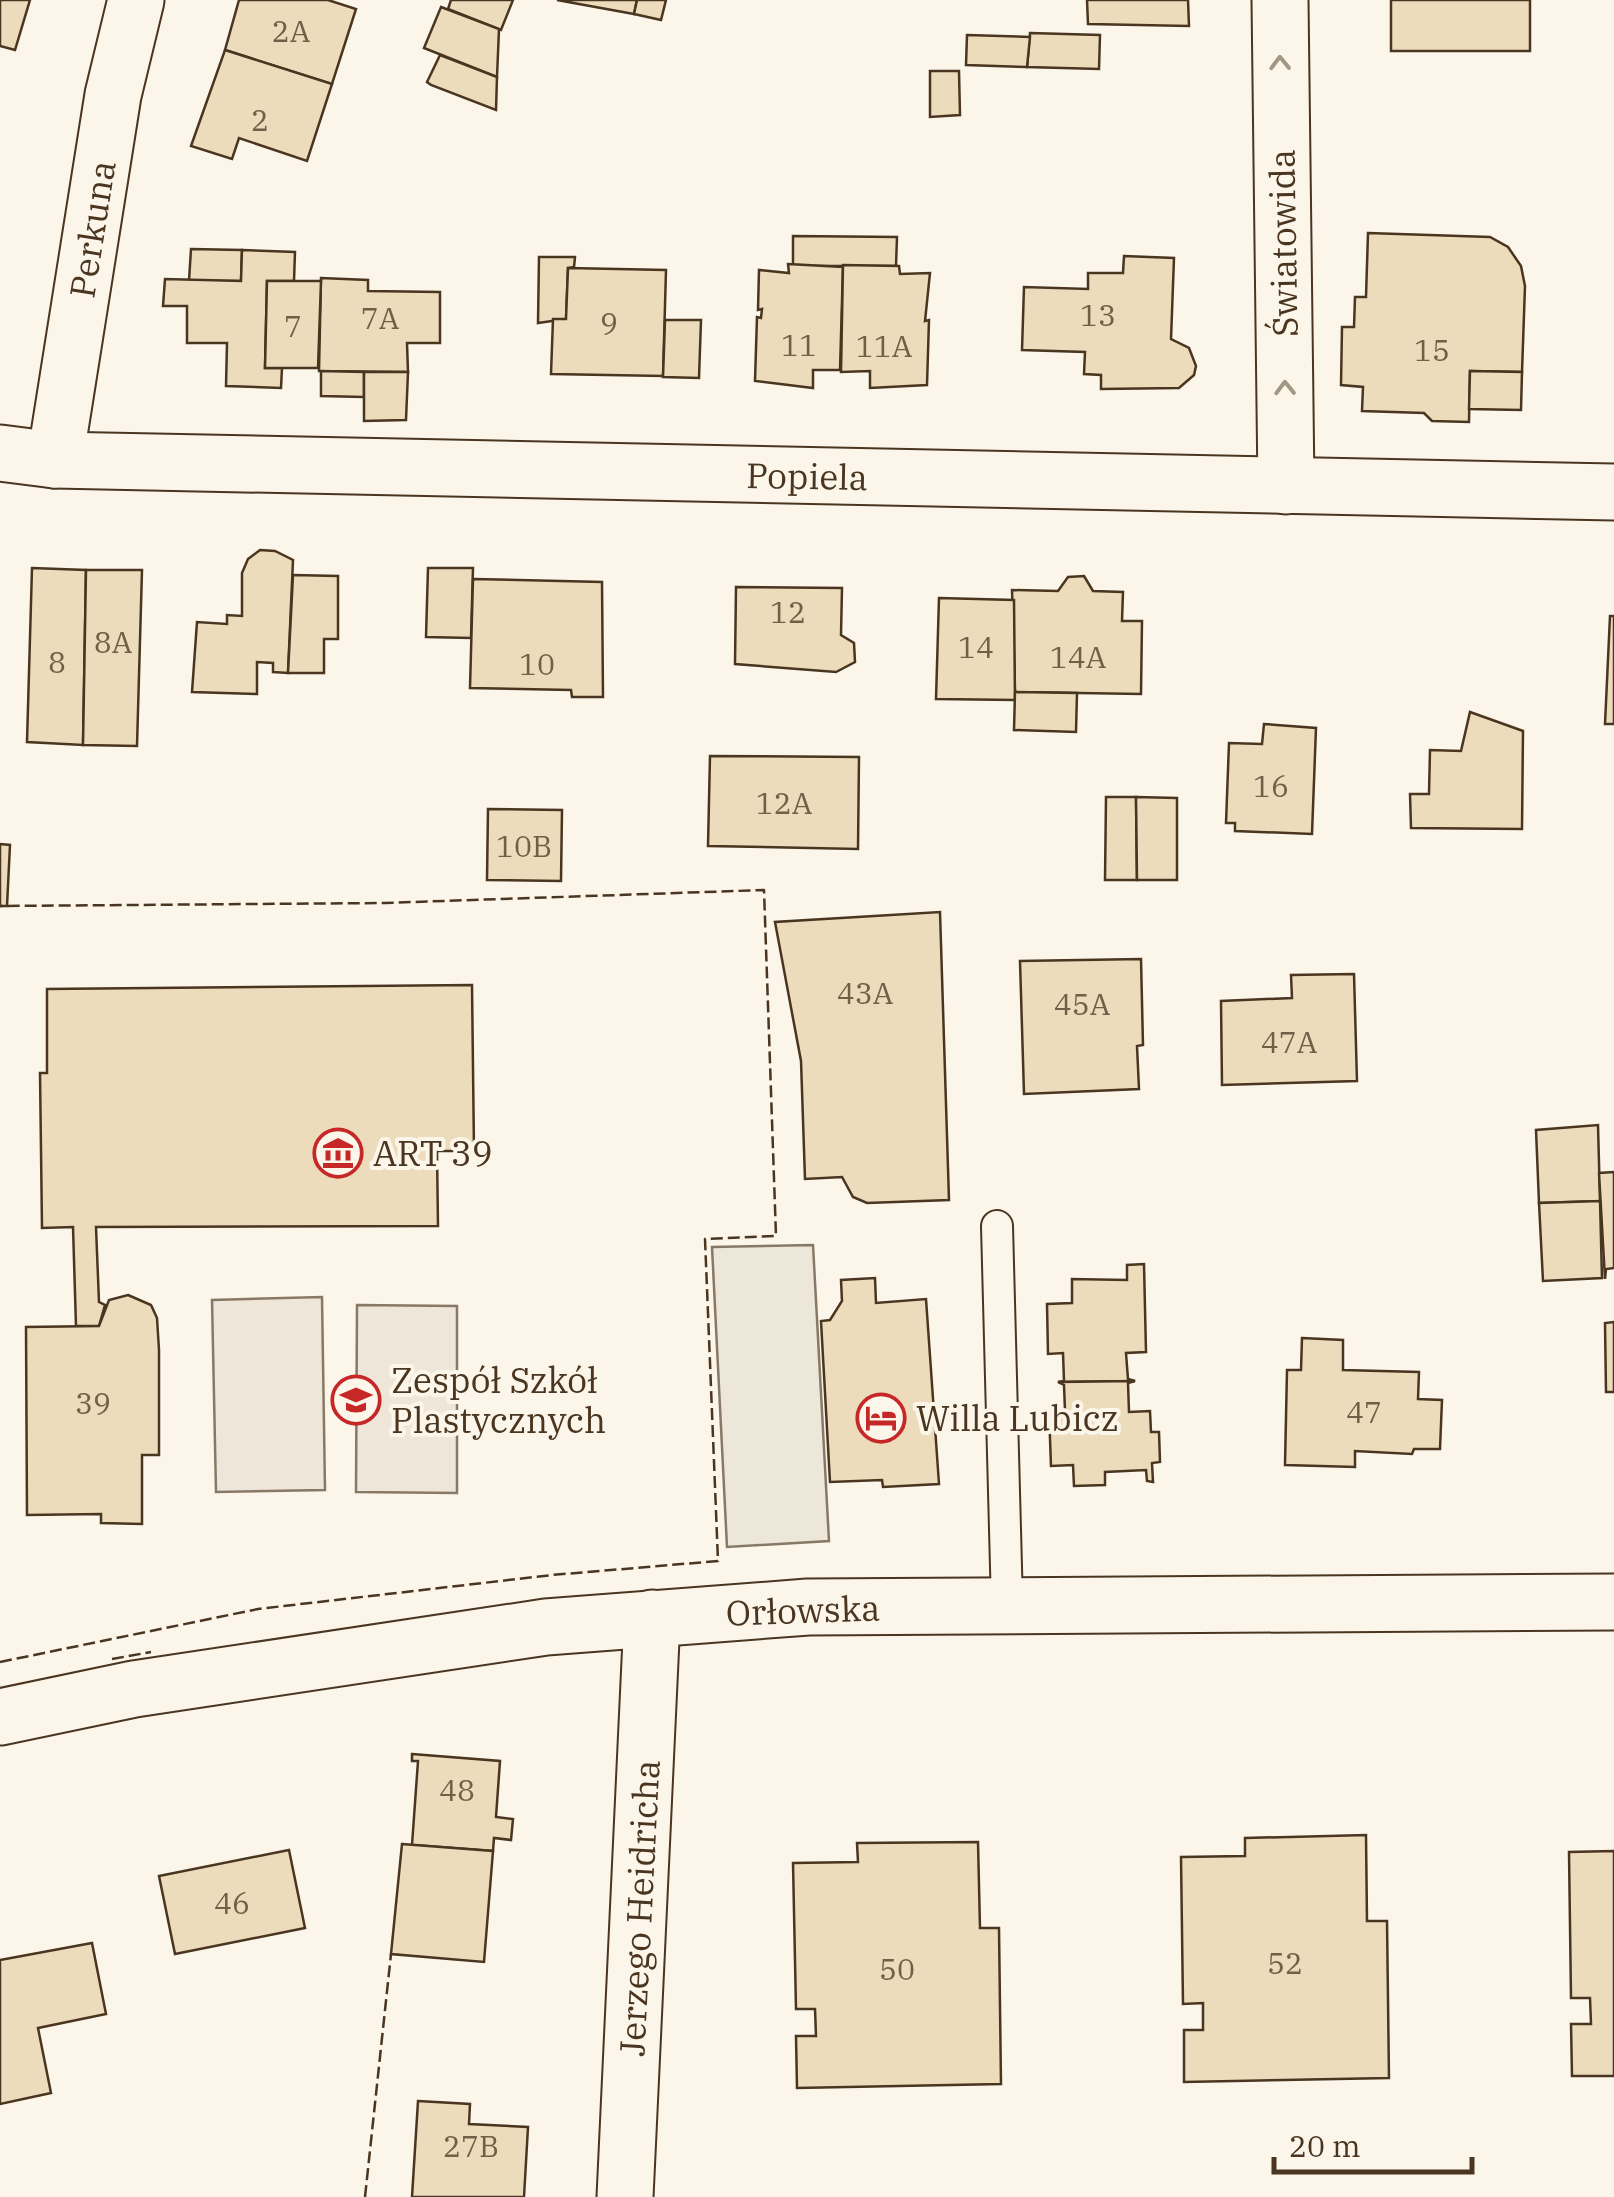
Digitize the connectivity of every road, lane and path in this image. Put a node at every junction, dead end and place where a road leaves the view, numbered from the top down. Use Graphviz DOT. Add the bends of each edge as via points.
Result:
graph roads {
  1 [pos="136,0"];
  2 [pos="1280,0"];
  3 [pos="0,453"];
  4 [pos="55,460"];
  5 [pos="1286,486"];
  6 [pos="1614,492"];
  7 [pos="998,1226"];
  8 [pos="1614,1602"];
  9 [pos="1007,1605"];
  10 [pos="652,1618"];
  11 [pos="0,1717"];
  12 [pos="625,2197"];
  1 -- 4 [label="street, Perkuna" via="113,95"];
  5 -- 2 [label="street, Światowida, one-way"];
  3 -- 4 [label="street, Popiela"];
  4 -- 5 [label="street, Popiela"];
  5 -- 6 [label="street, Popiela"];
  7 -- 9 [label="lane"];
  8 -- 9 [label="street, Orłowska"];
  9 -- 10 [label="street, Orłowska" via="808,1607"];
  10 -- 11 [label="street, Orłowska" via="376,1650"];
  10 -- 12 [label="street, Jerzego Heidricha"];
}
